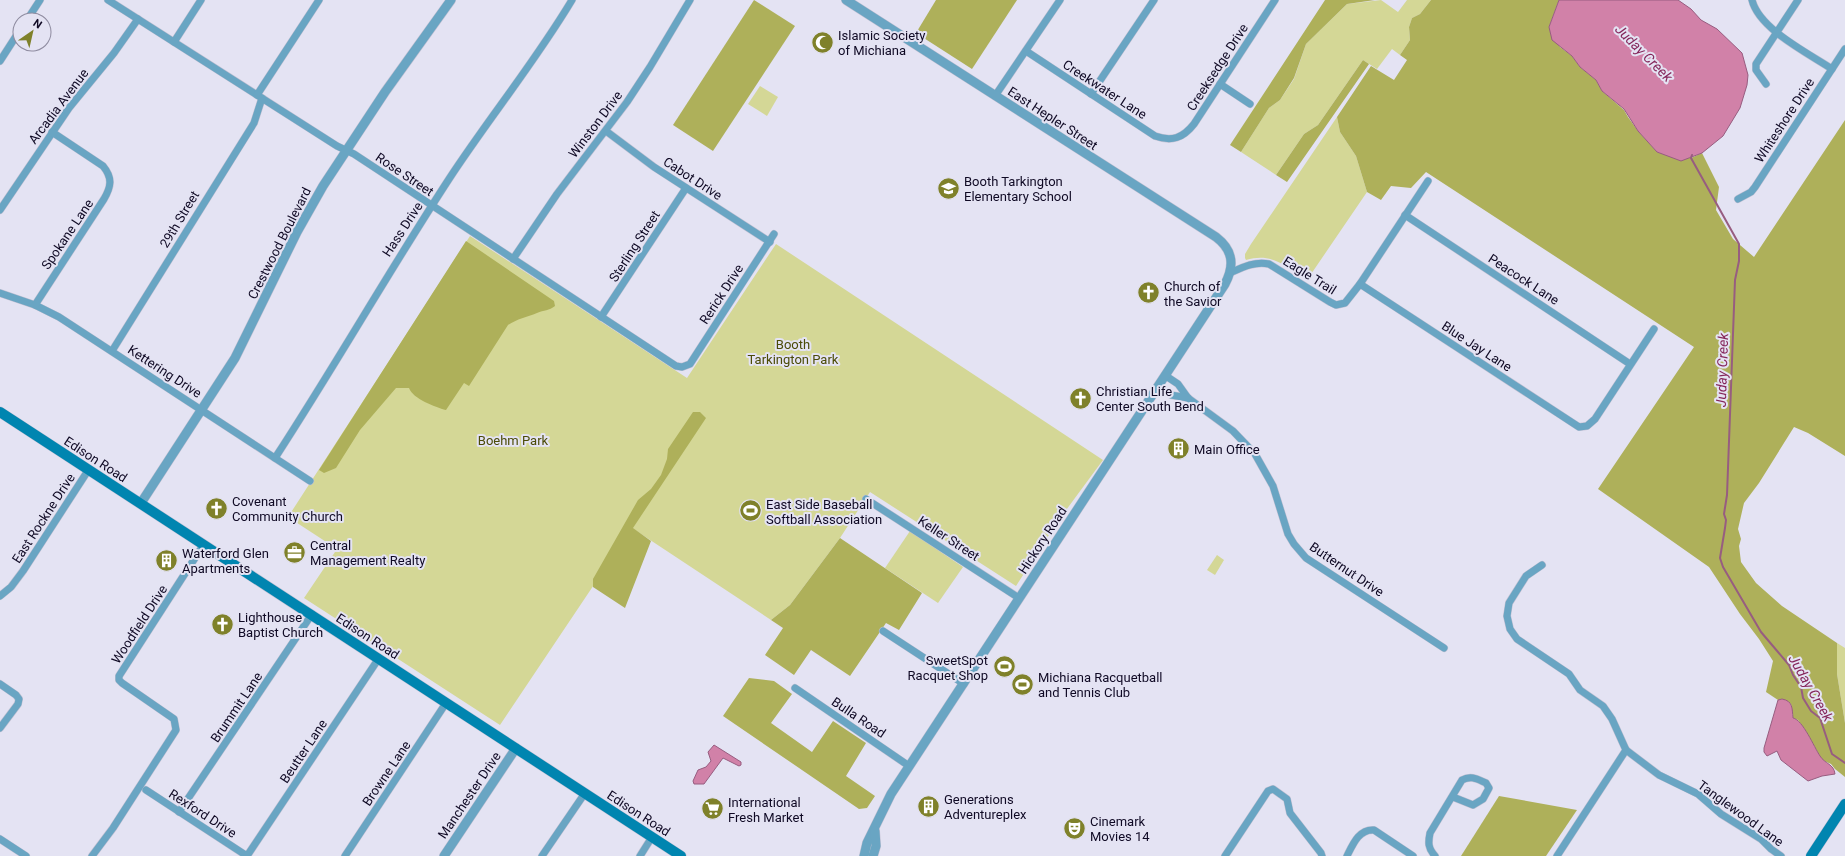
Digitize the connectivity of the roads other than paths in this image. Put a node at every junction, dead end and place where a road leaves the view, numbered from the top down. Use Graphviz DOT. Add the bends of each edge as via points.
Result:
graph roads {
  1 [pos="40,0"];
  2 [pos="108,0"];
  3 [pos="201,0"];
  4 [pos="319,0"];
  5 [pos="451,0"];
  6 [pos="572,0"];
  7 [pos="690,0"];
  8 [pos="846,0"];
  9 [pos="1060,0"];
  10 [pos="1154,0"];
  11 [pos="1275,0"];
  12 [pos="1752,0"];
  13 [pos="1798,0"];
  14 [pos="32,12"];
  15 [pos="138,19"];
  16 [pos="1777,32"];
  17 [pos="12,42"];
  18 [pos="174,42"];
  19 [pos="1845,49"];
  20 [pos="1026,51"];
  21 [pos="0,61"];
  22 [pos="1832,69"];
  23 [pos="1220,84"];
  24 [pos="1766,84"];
  25 [pos="1091,94"];
  26 [pos="259,96"];
  27 [pos="995,96"];
  28 [pos="1250,104"];
  29 [pos="606,131"];
  30 [pos="52,132"];
  31 [pos="1174,142"];
  32 [pos="346,150"];
  33 [pos="1428,181"];
  34 [pos="686,188"];
  35 [pos="1738,199"];
  36 [pos="431,206"];
  37 [pos="0,210"];
  38 [pos="1405,215"];
  39 [pos="774,234"];
  40 [pos="770,242"];
  41 [pos="513,259"];
  42 [pos="1231,270"];
  43 [pos="1360,284"];
  44 [pos="0,293"];
  45 [pos="35,305"];
  46 [pos="601,317"];
  47 [pos="1654,330"];
  48 [pos="112,351"];
  49 [pos="1630,364"];
  50 [pos="687,366"];
  51 [pos="1166,376"];
  52 [pos="1158,388"];
  53 [pos="1188,398"];
  54 [pos="202,410"];
  55 [pos="0,412"];
  56 [pos="275,458"];
  57 [pos="89,469"];
  58 [pos="310,481"];
  59 [pos="866,499"];
  60 [pos="141,503"];
  61 [pos="204,544"];
  62 [pos="1542,565"];
  63 [pos="0,596"];
  64 [pos="1019,598"];
  65 [pos="312,614"];
  66 [pos="883,631"];
  67 [pos="1444,648"];
  68 [pos="379,658"];
  69 [pos="0,684"];
  70 [pos="964,684"];
  71 [pos="795,688"];
  72 [pos="446,703"];
  73 [pos="0,728"];
  74 [pos="516,748"];
  75 [pos="1626,750"];
  76 [pos="909,766"];
  77 [pos="146,790"];
  78 [pos="584,793"];
  79 [pos="1453,797"];
  80 [pos="1845,804"];
  81 [pos="179,812"];
  82 [pos="875,829"];
  83 [pos="652,837"];
  84 [pos="0,839"];
  85 [pos="26,856"];
  86 [pos="92,856"];
  87 [pos="247,856"];
  88 [pos="345,856"];
  89 [pos="444,856"];
  90 [pos="542,856"];
  91 [pos="640,856"];
  92 [pos="681,856"];
  93 [pos="864,856"];
  94 [pos="873,856"];
  95 [pos="1225,856"];
  96 [pos="1322,856"];
  97 [pos="1347,856"];
  98 [pos="1413,856"];
  99 [pos="1435,856"];
  100 [pos="1557,856"];
  101 [pos="1781,856"];
  102 [pos="1811,856"];
  1 -- 14 [label="street"];
  2 -- 15 [label="street, Rose Street"];
  3 -- 18 [label="street"];
  4 -- 26 [label="street, 29th Street"];
  5 -- 32 [label="street, Crestwood Boulevard" via="384,92"];
  6 -- 36 [label="street, Hass Drive" via="539,53"];
  7 -- 29 [label="street, Winston Drive" via="650,67"];
  8 -- 27 [label="street, East Hepler Street"];
  9 -- 20 [label="street"];
  10 -- 25 [label="street"];
  11 -- 23 [label="street, Creeksedge Drive"];
  12 -- 16 [label="street" via="1762,20"];
  13 -- 16 [label="street"];
  15 -- 18 [label="street, Rose Street"];
  15 -- 30 [label="street, Arcadia Avenue"];
  16 -- 22 [label="street"];
  16 -- 24 [label="street" via="1756,67"];
  17 -- 21 [label="street"];
  18 -- 26 [label="street, Rose Street"];
  19 -- 22 [label="street, Whiteshore Drive"];
  20 -- 25 [label="street, Creekwater Lane"];
  20 -- 27 [label="street"];
  22 -- 35 [label="street, Whiteshore Drive" via="1755,187"];
  23 -- 28 [label="street"];
  23 -- 31 [label="street, Creeksedge Drive" via="1190,129"];
  25 -- 31 [label="street, Creekwater Lane" via="1155,136"];
  26 -- 32 [label="street, Rose Street"];
  26 -- 48 [label="street, 29th Street" via="254,123"];
  27 -- 42 [label="street, East Hepler Street" via="1216,237 1230,253"];
  29 -- 34 [label="street, Cabot Drive"];
  29 -- 41 [label="street, Winston Drive" via="557,194"];
  30 -- 37 [label="street, Arcadia Avenue"];
  30 -- 45 [label="street, Spokane Lane" via="99,163 108,173 111,184 104,199"];
  32 -- 36 [label="street, Rose Street"];
  32 -- 54 [label="street, Crestwood Boulevard" via="310,208 247,334"];
  33 -- 38 [label="street, Eagle Trail"];
  34 -- 40 [label="street, Cabot Drive"];
  34 -- 46 [label="street, Sterling Street"];
  36 -- 41 [label="street, Rose Street"];
  36 -- 56 [label="street, Hass Drive"];
  38 -- 43 [label="street, Eagle Trail"];
  38 -- 49 [label="street, Peacock Lane"];
  39 -- 40 [label="street, Rerick Drive"];
  40 -- 50 [label="street, Rerick Drive"];
  41 -- 46 [label="street, Rose Street"];
  42 -- 43 [label="street, Eagle Trail" via="1258,263 1269,264 1336,305 1348,301"];
  42 -- 51 [label="street, Hickory Road" via="1225,284"];
  43 -- 49 [label="street, Blue Jay Lane" via="1581,427 1587,426 1595,419"];
  44 -- 45 [label="street, Kettering Drive"];
  45 -- 48 [label="street, Kettering Drive" via="59,317"];
  46 -- 50 [label="street, Rose Street" via="676,366"];
  47 -- 49 [label="street"];
  48 -- 54 [label="street, Kettering Drive"];
  51 -- 52 [label="street, Hickory Road"];
  51 -- 53 [label="street, Butternut Drive" via="1178,384"];
  52 -- 53 [label="street, Butternut Drive" via="1171,396"];
  52 -- 64 [label="street, Hickory Road"];
  53 -- 67 [label="street, Butternut Drive" via="1223,422 1255,454 1273,486 1288,534 1306,558"];
  54 -- 56 [label="street, Kettering Drive"];
  54 -- 60 [label="street, Crestwood Boulevard"];
  55 -- 57 [label="main road, Edison Road"];
  56 -- 58 [label="street, Kettering Drive"];
  57 -- 60 [label="main road, Edison Road"];
  57 -- 63 [label="street, East Rockne Drive" via="20,575"];
  59 -- 64 [label="street, Keller Street"];
  60 -- 61 [label="main road, Edison Road"];
  61 -- 65 [label="main road, Edison Road"];
  61 -- 86 [label="street, Woodfield Drive" via="119,676 122,683 174,719 176,730"];
  62 -- 75 [label="street, Tanglewood Lane" via="1526,576 1509,603 1507,616 1510,629 1517,639 1569,674 1580,690 1603,706"];
  64 -- 70 [label="street, Hickory Road"];
  65 -- 68 [label="main road, Edison Road"];
  65 -- 81 [label="street, Brummit Lane"];
  66 -- 70 [label="street"];
  68 -- 72 [label="main road, Edison Road"];
  68 -- 87 [label="street, Beutter Lane"];
  69 -- 73 [label="street" via="19,699"];
  70 -- 76 [label="street, Hickory Road"];
  71 -- 76 [label="street, Bulla Road"];
  72 -- 74 [label="main road, Edison Road"];
  72 -- 88 [label="street, Browne Lane"];
  74 -- 78 [label="main road, Edison Road"];
  74 -- 89 [label="street, Manchester Drive"];
  75 -- 100 [label="street"];
  75 -- 101 [label="street, Tanglewood Lane" via="1659,775 1698,794 1721,814 1761,839"];
  76 -- 82 [label="street, Hickory Road" via="891,794"];
  77 -- 81 [label="street, Rexford Drive"];
  78 -- 83 [label="main road, Edison Road"];
  78 -- 90 [label="street"];
  79 -- 79 [label="street" via="1462,780 1468,777 1486,783 1488,788 1483,799 1473,805"];
  79 -- 99 [label="street" via="1430,834 1429,848"];
  80 -- 102 [label="main road"];
  81 -- 87 [label="street, Rexford Drive"];
  82 -- 93 [label="street, Hickory Road" via="867,843"];
  82 -- 94 [label="street, Hickory Road" via="876,846"];
  83 -- 91 [label="street"];
  83 -- 92 [label="main road, Edison Road"];
  84 -- 85 [label="street"];
  95 -- 96 [label="street" via="1268,791 1274,789 1287,799 1290,813"];
  97 -- 98 [label="street" via="1361,833 1374,830"];
}
